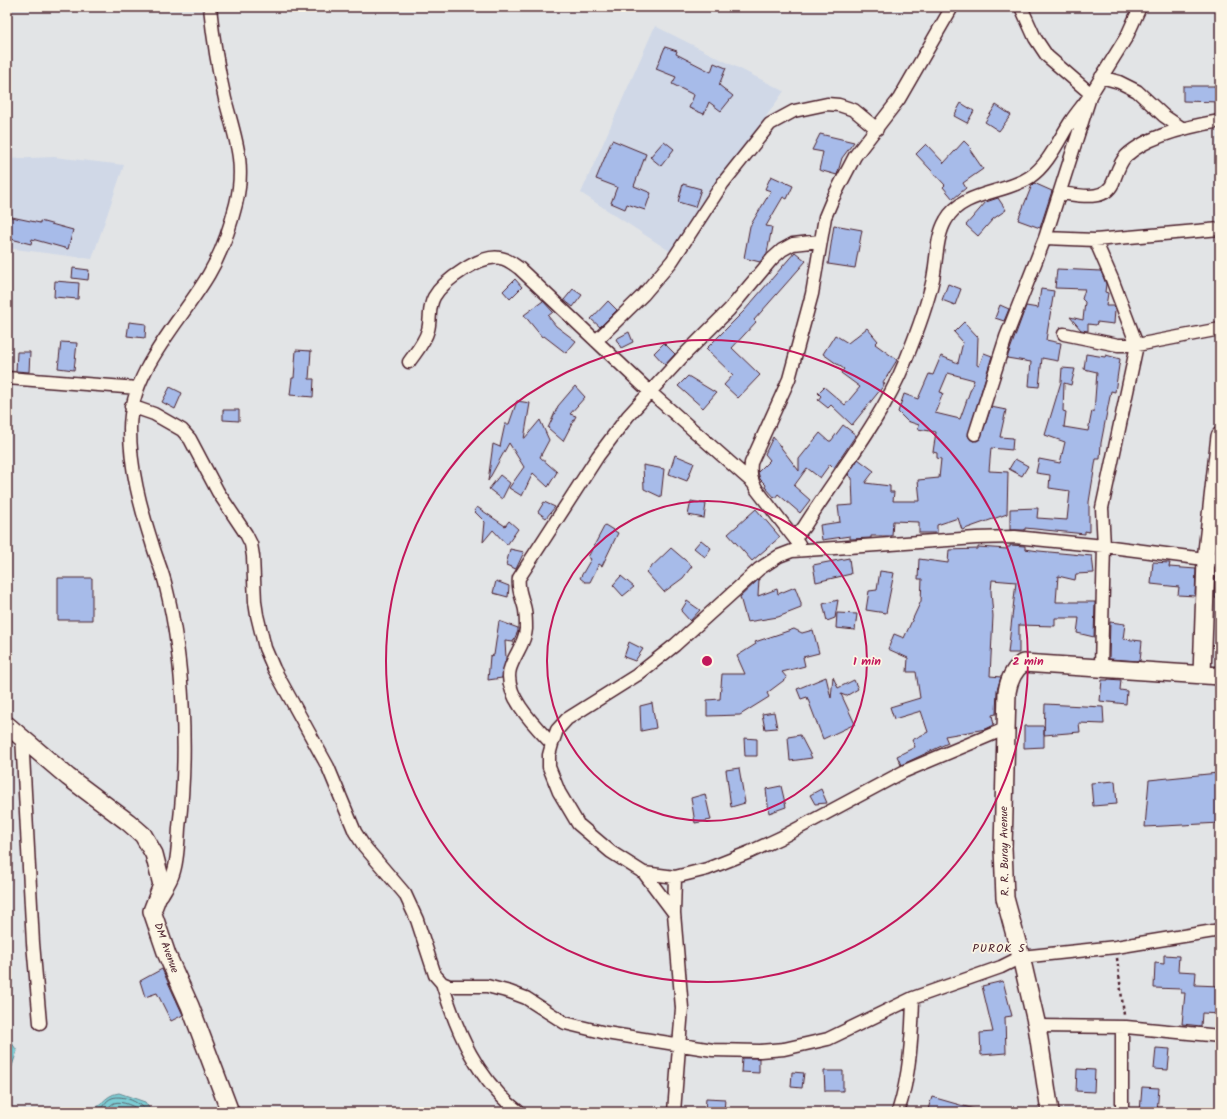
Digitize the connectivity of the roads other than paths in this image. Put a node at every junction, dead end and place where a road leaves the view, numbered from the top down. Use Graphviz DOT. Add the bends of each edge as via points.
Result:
graph roads {
  1 [pos="210,7"];
  2 [pos="952,7"];
  3 [pos="1021,7"];
  4 [pos="1140,7"];
  5 [pos="1101,77"];
  6 [pos="1091,94"];
  7 [pos="1220,121"];
  8 [pos="876,129"];
  9 [pos="1183,129"];
  10 [pos="1060,193"];
  11 [pos="1220,229"];
  12 [pos="1046,238"];
  13 [pos="1095,240"];
  14 [pos="820,241"];
  15 [pos="1220,329"];
  16 [pos="1064,334"];
  17 [pos="596,341"];
  18 [pos="1137,345"];
  19 [pos="409,362"];
  20 [pos="7,378"];
  21 [pos="138,388"];
  22 [pos="650,392"];
  23 [pos="132,406"];
  24 [pos="975,434"];
  25 [pos="1220,436"];
  26 [pos="752,482"];
  27 [pos="795,538"];
  28 [pos="1104,546"];
  29 [pos="805,551"];
  30 [pos="1213,560"];
  31 [pos="1101,667"];
  32 [pos="1202,675"];
  33 [pos="1220,676"];
  34 [pos="7,725"];
  35 [pos="1007,728"];
  36 [pos="22,736"];
  37 [pos="552,744"];
  38 [pos="644,873"];
  39 [pos="675,877"];
  40 [pos="152,911"];
  41 [pos="674,913"];
  42 [pos="1220,930"];
  43 [pos="1021,957"];
  44 [pos="442,983"];
  45 [pos="913,998"];
  46 [pos="40,1023"];
  47 [pos="1037,1026"];
  48 [pos="1124,1027"];
  49 [pos="1220,1036"];
  50 [pos="680,1045"];
  51 [pos="230,1112"];
  52 [pos="519,1112"];
  53 [pos="674,1112"];
  54 [pos="898,1112"];
  55 [pos="1050,1112"];
  56 [pos="1122,1112"];
  1 -- 21 [label="street" via="225,98 239,149 239,186 236,204 218,257 209,275 143,373"];
  2 -- 8 [label="street" via="899,99"];
  3 -- 6 [label="street" via="1035,38 1047,56"];
  4 -- 5 [label="street" via="1127,36"];
  5 -- 6 [label="street"];
  5 -- 9 [label="street" via="1137,91 1164,116"];
  6 -- 10 [label="street"];
  6 -- 27 [label="street" via="1033,175 1019,184 963,202 946,219 917,332 896,382 873,422"];
  7 -- 9 [label="street"];
  8 -- 14 [label="street" via="855,156 843,177 825,217"];
  8 -- 17 [label="street" via="854,110 827,104 794,111 770,124 723,183 672,261 643,295"];
  9 -- 10 [label="street" via="1158,137 1125,156 1108,191 1100,195"];
  10 -- 12 [label="street"];
  11 -- 13 [label="street"];
  12 -- 13 [label="street"];
  12 -- 24 [label="street" via="1006,337"];
  13 -- 18 [label="street"];
  14 -- 22 [label="street" via="793,244 772,258 729,310"];
  14 -- 26 [label="street" via="812,294 789,379 754,454 750,472"];
  15 -- 18 [label="street"];
  16 -- 18 [label="street" via="1118,345"];
  17 -- 19 [label="street" via="519,268 499,257 472,265 440,288 430,305 425,338"];
  17 -- 22 [label="street"];
  18 -- 28 [label="street" via="1102,508"];
  20 -- 21 [label="street"];
  21 -- 23 [label="street"];
  22 -- 26 [label="street"];
  22 -- 37 [label="street" via="598,456 519,578 518,586 525,610 525,632 524,640 510,670 511,689 526,714"];
  23 -- 40 [label="street" via="130,428 133,474 166,586 175,627 183,741 183,799 173,875"];
  23 -- 44 [label="street" via="154,414 182,430 190,439 218,492 246,534 253,556 257,615 265,648 274,669 328,767 355,832 405,894 417,920 435,975"];
  25 -- 30 [label="street"];
  26 -- 27 [label="street" via="766,504"];
  27 -- 29 [label="street"];
  28 -- 29 [label="street" via="1015,537"];
  28 -- 30 [label="street"];
  28 -- 31 [label="street"];
  29 -- 37 [label="street" via="779,556 759,569 657,660 567,719 557,730"];
  30 -- 32 [label="street"];
  31 -- 32 [label="street"];
  31 -- 35 [label="street, R. R. Buray Avenue" via="1023,662 1012,674 1009,682"];
  32 -- 33 [label="street"];
  34 -- 36 [label="street, DM Avenue"];
  35 -- 39 [label="street" via="905,771 750,852 707,869"];
  35 -- 43 [label="street, R. R. Buray Avenue" via="1003,848 1005,898"];
  36 -- 40 [label="street, DM Avenue" via="68,777 143,836 154,854 162,885"];
  36 -- 46 [label="street"];
  37 -- 38 [label="street" via="549,767 559,792 578,824 611,852"];
  38 -- 39 [label="street"];
  38 -- 41 [label="street"];
  39 -- 41 [label="street"];
  40 -- 51 [label="street, DM Avenue"];
  41 -- 50 [label="street" via="682,1008"];
  42 -- 43 [label="street" via="1116,947"];
  43 -- 45 [label="street" via="1001,967"];
  43 -- 47 [label="street, R. R. Buray Avenue"];
  44 -- 50 [label="street" via="449,986 498,988 526,998 556,1018 584,1028"];
  44 -- 52 [label="street" via="458,1031 472,1057 493,1088"];
  45 -- 50 [label="street" via="828,1039 807,1044 760,1051 713,1050"];
  45 -- 54 [label="street" via="910,1062"];
  47 -- 48 [label="street"];
  47 -- 55 [label="street, R. R. Buray Avenue"];
  48 -- 49 [label="street"];
  48 -- 56 [label="street"];
  50 -- 53 [label="street"];
}
